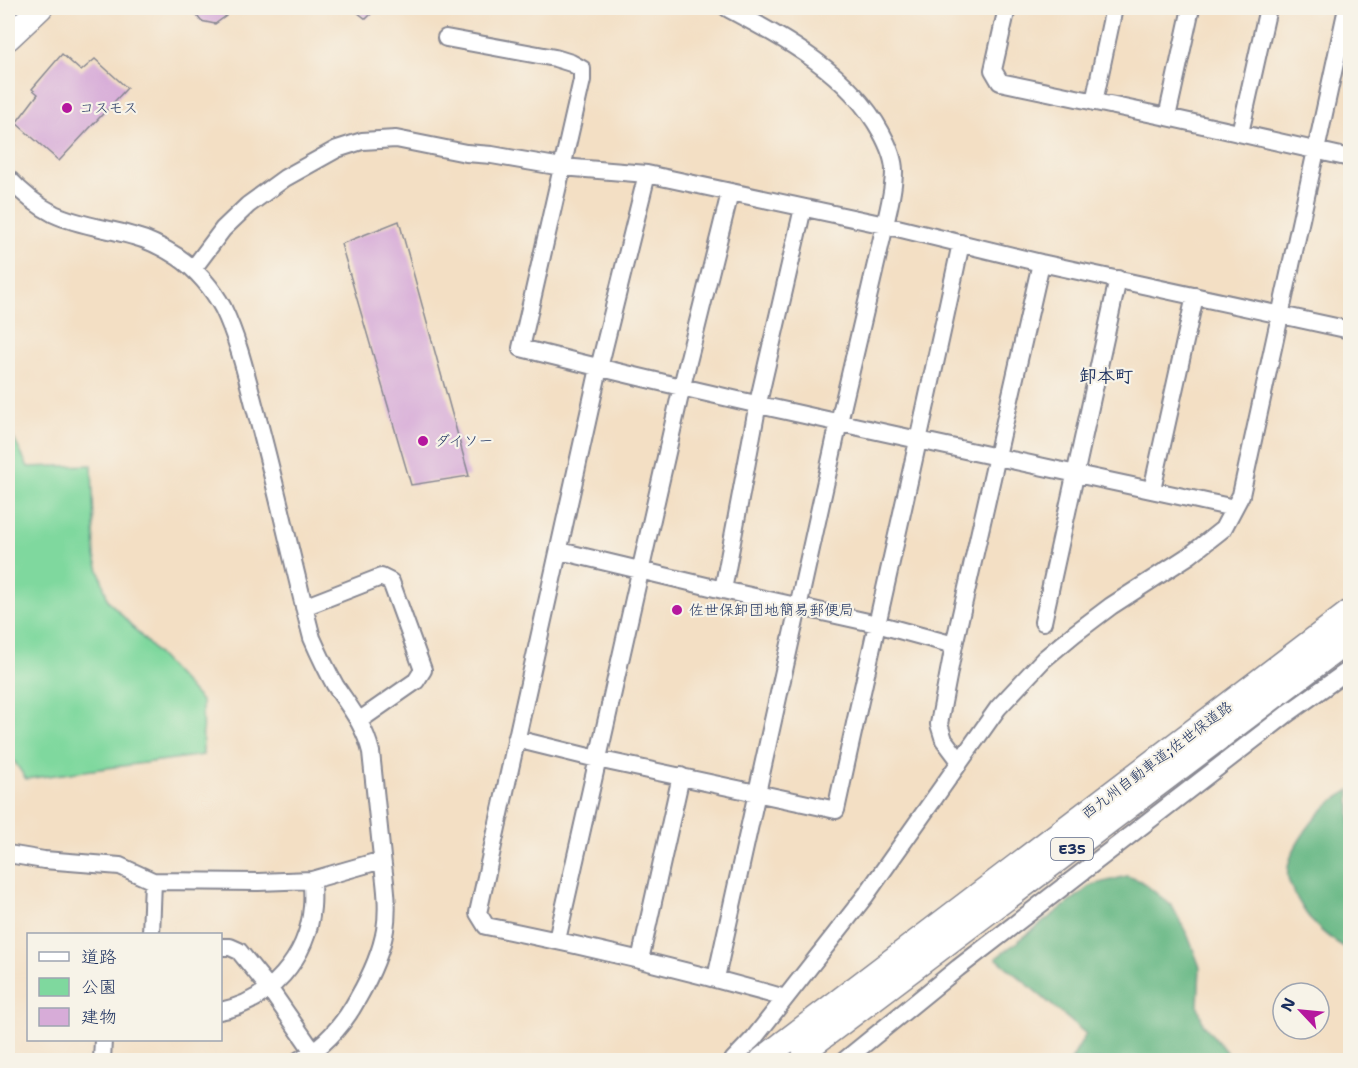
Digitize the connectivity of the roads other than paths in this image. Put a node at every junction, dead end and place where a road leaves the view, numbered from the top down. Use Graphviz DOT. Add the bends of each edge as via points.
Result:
graph roads {
  1 [pos="40,8"];
  2 [pos="727,8"];
  3 [pos="1004,8"];
  4 [pos="1114,8"];
  5 [pos="1191,8"];
  6 [pos="1268,8"];
  7 [pos="1347,8"];
  8 [pos="8,38"];
  9 [pos="446,38"];
  10 [pos="1094,102"];
  11 [pos="1167,117"];
  12 [pos="1240,133"];
  13 [pos="1316,150"];
  14 [pos="1350,158"];
  15 [pos="562,167"];
  16 [pos="647,174"];
  17 [pos="8,178"];
  18 [pos="730,193"];
  19 [pos="802,208"];
  20 [pos="885,225"];
  21 [pos="961,243"];
  22 [pos="1041,263"];
  23 [pos="193,268"];
  24 [pos="1118,279"];
  25 [pos="1195,296"];
  26 [pos="1279,314"];
  27 [pos="1350,330"];
  28 [pos="599,368"];
  29 [pos="682,386"];
  30 [pos="758,403"];
  31 [pos="839,422"];
  32 [pos="920,440"];
  33 [pos="998,456"];
  34 [pos="1076,473"];
  35 [pos="1152,490"];
  36 [pos="1234,508"];
  37 [pos="560,551"];
  38 [pos="642,570"];
  39 [pos="723,590"];
  40 [pos="304,607"];
  41 [pos="799,607"];
  42 [pos="1350,612"];
  43 [pos="1042,622"];
  44 [pos="876,624"];
  45 [pos="1350,639"];
  46 [pos="954,645"];
  47 [pos="1350,669"];
  48 [pos="360,720"];
  49 [pos="516,739"];
  50 [pos="597,759"];
  51 [pos="959,760"];
  52 [pos="681,776"];
  53 [pos="757,793"];
  54 [pos="8,854"];
  55 [pos="382,860"];
  56 [pos="312,880"];
  57 [pos="153,881"];
  58 [pos="151,933"];
  59 [pos="557,940"];
  60 [pos="222,947"];
  61 [pos="639,960"];
  62 [pos="716,978"];
  63 [pos="269,988"];
  64 [pos="785,998"];
  65 [pos="222,1011"];
  66 [pos="104,1041"];
  67 [pos="758,1049"];
  68 [pos="788,1056"];
  69 [pos="311,1058"];
  70 [pos="102,1060"];
  71 [pos="733,1060"];
  72 [pos="845,1060"];
  1 -- 8 [label="highway"];
  2 -- 20 [label="street" via="828,69 854,91 874,118 888,143 894,169"];
  3 -- 10 [label="street" via="993,70 1000,82"];
  4 -- 10 [label="street"];
  5 -- 11 [label="street"];
  6 -- 12 [label="street"];
  7 -- 13 [label="street"];
  9 -- 15 [label="street" via="555,58 582,69"];
  10 -- 11 [label="street"];
  11 -- 12 [label="street"];
  12 -- 13 [label="street"];
  13 -- 14 [label="street"];
  13 -- 26 [label="street"];
  15 -- 16 [label="street"];
  15 -- 23 [label="street" via="396,139 362,141 311,162 257,198 223,229"];
  15 -- 28 [label="street" via="521,348"];
  16 -- 18 [label="street"];
  16 -- 28 [label="street"];
  17 -- 23 [label="street" via="54,214 145,240"];
  18 -- 19 [label="street"];
  18 -- 29 [label="street"];
  19 -- 20 [label="street"];
  19 -- 30 [label="street"];
  20 -- 21 [label="street"];
  20 -- 31 [label="street"];
  21 -- 22 [label="street"];
  21 -- 32 [label="street"];
  22 -- 24 [label="street"];
  22 -- 33 [label="street"];
  23 -- 40 [label="street" via="222,306 234,334 269,457"];
  24 -- 25 [label="street"];
  24 -- 34 [label="street"];
  25 -- 26 [label="street"];
  25 -- 35 [label="street"];
  26 -- 27 [label="street"];
  26 -- 36 [label="street" via="1241,495"];
  28 -- 29 [label="street"];
  28 -- 37 [label="street"];
  29 -- 30 [label="street"];
  29 -- 38 [label="street"];
  30 -- 31 [label="street"];
  30 -- 39 [label="street"];
  31 -- 32 [label="street"];
  31 -- 41 [label="street"];
  32 -- 33 [label="street"];
  32 -- 44 [label="street"];
  33 -- 34 [label="street"];
  33 -- 46 [label="street"];
  34 -- 35 [label="street"];
  34 -- 43 [label="street"];
  35 -- 36 [label="street"];
  36 -- 51 [label="street" via="1223,529 1111,606 1044,659 998,708"];
  37 -- 38 [label="street"];
  37 -- 49 [label="street"];
  38 -- 39 [label="street"];
  38 -- 50 [label="street"];
  39 -- 41 [label="street"];
  40 -- 48 [label="street" via="321,660"];
  40 -- 48 [label="street" via="381,577 391,582 423,670 416,681"];
  41 -- 44 [label="street"];
  41 -- 53 [label="street"];
  42 -- 68 [label="highway, 西九州自動車道;佐世保道路 / E35"];
  44 -- 46 [label="street"];
  44 -- 53 [label="street" via="836,810"];
  45 -- 68 [label="highway, 西九州自動車道;佐世保道路 / E35"];
  46 -- 51 [label="street" via="939,724 944,740"];
  47 -- 72 [label="street" via="958,968"];
  48 -- 55 [label="street" via="371,752"];
  49 -- 50 [label="street"];
  49 -- 59 [label="street" via="478,914 486,926"];
  50 -- 52 [label="street"];
  50 -- 59 [label="street"];
  51 -- 64 [label="street" via="866,894"];
  52 -- 53 [label="street"];
  52 -- 61 [label="street"];
  53 -- 62 [label="street"];
  54 -- 57 [label="street" via="120,866"];
  55 -- 56 [label="street"];
  55 -- 69 [label="street" via="386,914 380,951 350,1012"];
  56 -- 57 [label="street"];
  56 -- 63 [label="street" via="312,908 304,943 291,968"];
  57 -- 58 [label="street"];
  59 -- 61 [label="street"];
  60 -- 63 [label="street" via="239,951"];
  61 -- 62 [label="street"];
  62 -- 64 [label="street"];
  63 -- 65 [label="street" via="250,1001"];
  63 -- 69 [label="street"];
  64 -- 67 [label="street"];
  66 -- 70 [label="street"];
  67 -- 68 [label="highway, 西九州自動車道;佐世保道路 / E35, bridge"];
  67 -- 71 [label="street"];
}
